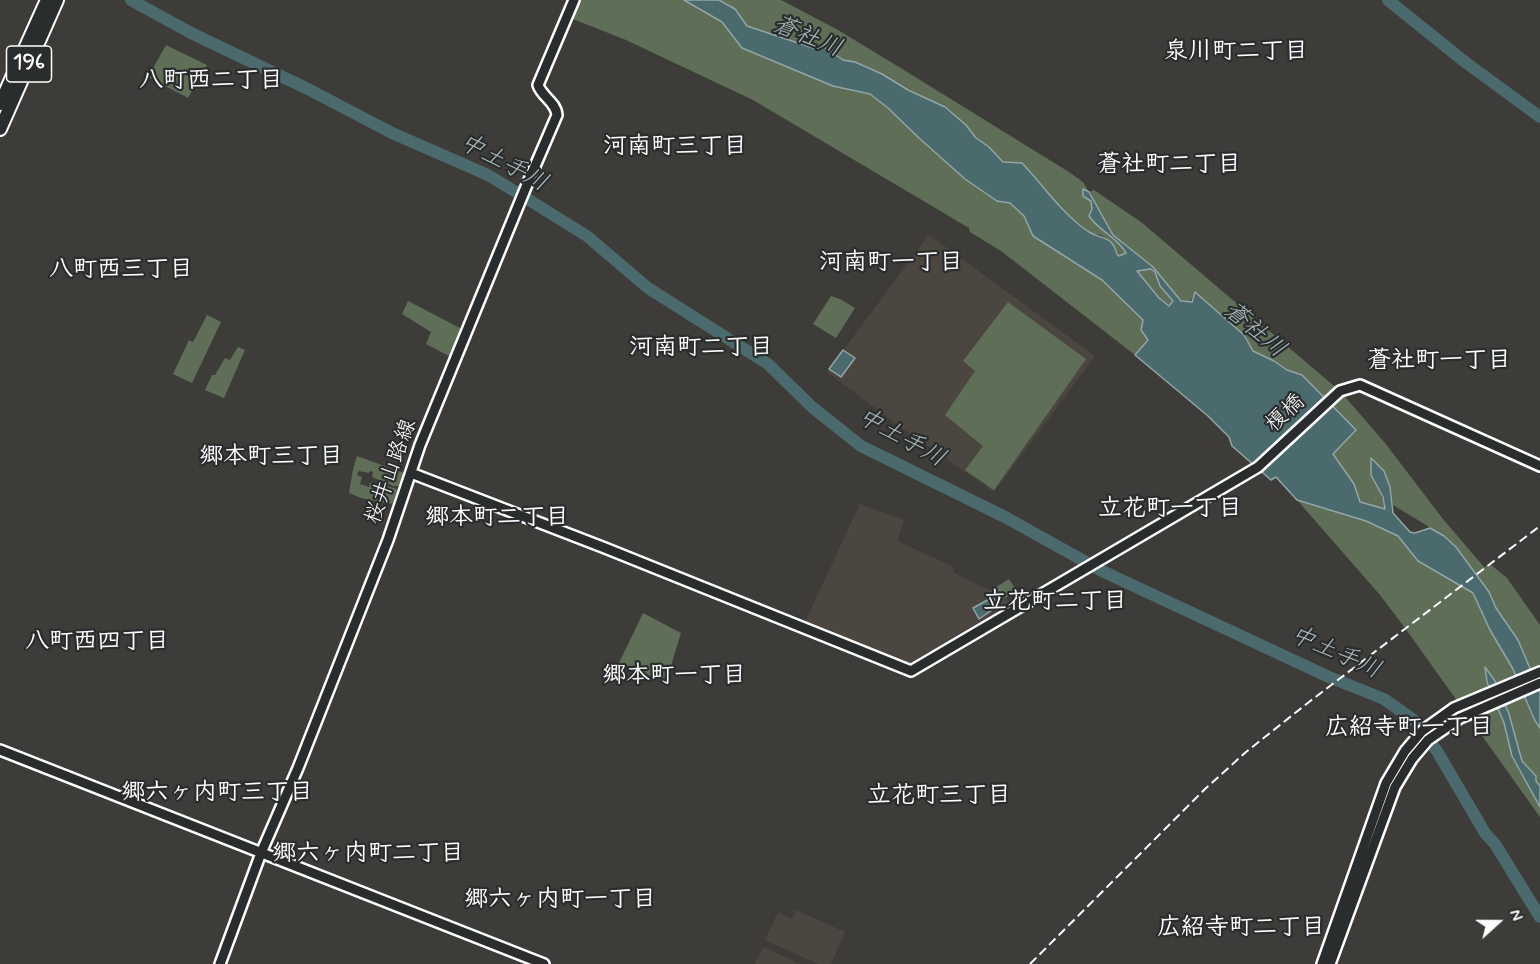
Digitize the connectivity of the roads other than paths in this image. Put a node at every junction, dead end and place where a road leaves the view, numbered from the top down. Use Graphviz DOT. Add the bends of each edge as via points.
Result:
graph roads {
  1 [pos="47,0"];
  2 [pos="57,0"];
  3 [pos="574,0"];
  4 [pos="0,104"];
  5 [pos="0,129"];
  6 [pos="1540,466"];
  7 [pos="411,473"];
  8 [pos="1540,672"];
  9 [pos="1540,683"];
  10 [pos="0,750"];
  11 [pos="261,853"];
  12 [pos="220,964"];
  13 [pos="544,964"];
  14 [pos="1322,964"];
  15 [pos="1330,964"];
  1 -- 4 [label="highway, 196"];
  2 -- 5 [label="highway, 196"];
  3 -- 7 [label="street, 桜井山路線" via="538,85 556,107 557,115"];
  6 -- 7 [label="street, 榎橋" via="1360,385 1340,391 1258,467 911,670"];
  7 -- 11 [label="street, 桜井山路線" via="364,602"];
  8 -- 14 [label="street" via="1454,708 1422,732 1405,751 1386,783"];
  9 -- 15 [label="street" via="1460,718 1428,740 1412,759 1395,787"];
  10 -- 11 [label="street"];
  11 -- 12 [label="street, 桜井山路線"];
  11 -- 13 [label="street"];
}
